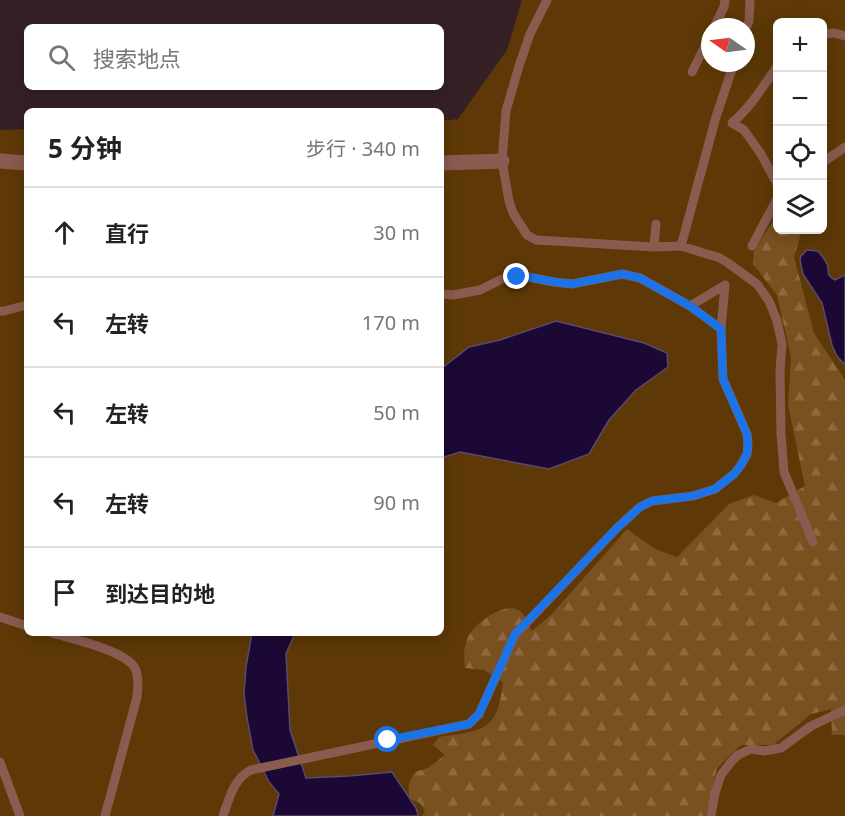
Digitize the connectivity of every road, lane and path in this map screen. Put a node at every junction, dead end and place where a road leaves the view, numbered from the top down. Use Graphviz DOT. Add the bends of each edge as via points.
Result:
graph roads {
  1 [pos="547,0"];
  2 [pos="725,0"];
  3 [pos="750,0"];
  4 [pos="718,18"];
  5 [pos="749,18"];
  6 [pos="827,34"];
  7 [pos="845,36"];
  8 [pos="701,54"];
  9 [pos="773,71"];
  10 [pos="692,72"];
  11 [pos="732,72"];
  12 [pos="716,117"];
  13 [pos="732,123"];
  14 [pos="845,147"];
  15 [pos="827,160"];
  16 [pos="0,161"];
  17 [pos="502,161"];
  18 [pos="444,163"];
  19 [pos="24,164"];
  20 [pos="774,180"];
  21 [pos="773,205"];
  22 [pos="656,224"];
  23 [pos="654,246"];
  24 [pos="681,246"];
  25 [pos="752,246"];
  26 [pos="444,294"];
  27 [pos="24,305"];
  28 [pos="690,306"];
  29 [pos="0,311"];
  30 [pos="721,329"];
  31 [pos="813,542"];
  32 [pos="0,617"];
  33 [pos="24,625"];
  34 [pos="62,636"];
  35 [pos="845,710"];
  36 [pos="0,762"];
  37 [pos="20,816"];
  38 [pos="105,816"];
  39 [pos="223,816"];
  40 [pos="711,816"];
  1 -- 17 [label="lane" via="530,34 506,111"];
  2 -- 4 [label="lane"];
  3 -- 5 [label="lane"];
  6 -- 7 [label="lane"];
  8 -- 10 [label="lane"];
  9 -- 13 [label="lane" via="743,114"];
  11 -- 12 [label="lane"];
  12 -- 13 [label="lane"];
  12 -- 24 [label="lane"];
  13 -- 20 [label="lane" via="744,130"];
  14 -- 15 [label="lane"];
  16 -- 19 [label="street"];
  17 -- 18 [label="street"];
  17 -- 23 [label="lane" via="513,213 527,235 536,240"];
  21 -- 25 [label="lane"];
  22 -- 23 [label="lane"];
  23 -- 24 [label="lane"];
  24 -- 31 [label="lane" via="728,263 757,284 769,302 782,344 784,472"];
  26 -- 28 [label="lane" via="480,290 502,279 517,277 572,284 622,274 640,278"];
  27 -- 29 [label="lane"];
  28 -- 30 [label="lane"];
  28 -- 30 [label="lane" via="724,285"];
  30 -- 39 [label="lane" via="723,379 748,444 747,454 734,474 705,493 652,501 617,528 515,634 479,714 469,724 252,770 238,781"];
  32 -- 33 [label="lane"];
  34 -- 38 [label="lane" via="115,652 137,673 137,697"];
  35 -- 40 [label="lane" via="811,726 781,748 738,755 721,775"];
  36 -- 37 [label="lane"];
}
